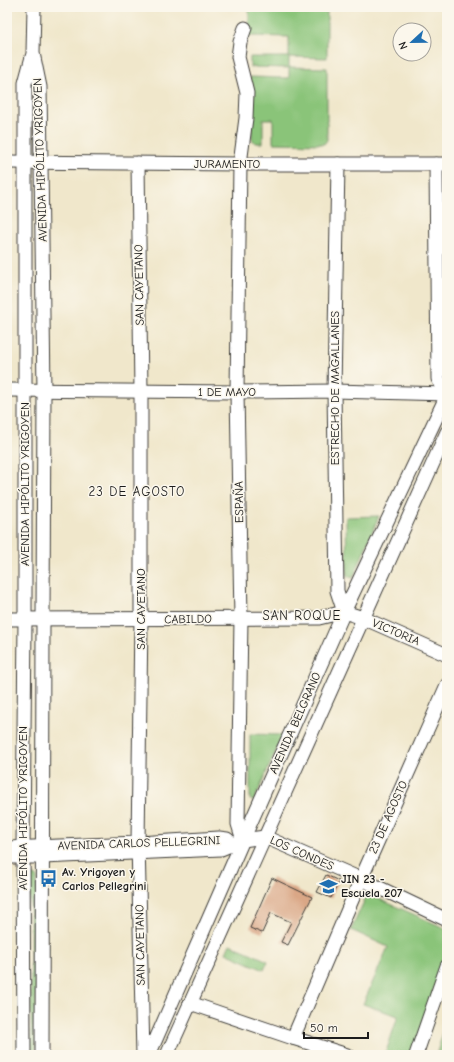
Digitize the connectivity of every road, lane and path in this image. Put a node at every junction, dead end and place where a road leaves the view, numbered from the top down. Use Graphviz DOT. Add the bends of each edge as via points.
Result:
graph roads {
  1 [pos="34,7"];
  2 [pos="246,28"];
  3 [pos="34,53"];
  4 [pos="7,162"];
  5 [pos="24,162"];
  6 [pos="41,162"];
  7 [pos="138,163"];
  8 [pos="240,164"];
  9 [pos="338,164"];
  10 [pos="441,164"];
  11 [pos="7,390"];
  12 [pos="25,390"];
  13 [pos="44,391"];
  14 [pos="140,391"];
  15 [pos="334,391"];
  16 [pos="237,392"];
  17 [pos="447,394"];
  18 [pos="447,432"];
  19 [pos="344,612"];
  20 [pos="241,618"];
  21 [pos="363,618"];
  22 [pos="7,619"];
  23 [pos="141,619"];
  24 [pos="25,620"];
  25 [pos="43,620"];
  26 [pos="447,654"];
  27 [pos="447,685"];
  28 [pos="265,837"];
  29 [pos="238,842"];
  30 [pos="7,848"];
  31 [pos="138,848"];
  32 [pos="23,852"];
  33 [pos="43,852"];
  34 [pos="7,857"];
  35 [pos="361,879"];
  36 [pos="447,920"];
  37 [pos="447,966"];
  38 [pos="190,1003"];
  39 [pos="293,1038"];
  40 [pos="24,1055"];
  41 [pos="42,1055"];
  42 [pos="143,1055"];
  43 [pos="149,1055"];
  44 [pos="167,1055"];
  45 [pos="347,1055"];
  46 [pos="416,1055"];
  1 -- 3 [label="street"];
  2 -- 8 [label="street, ESPAÑA" via="240,42 238,58 247,93"];
  3 -- 5 [label="street, AVENIDA HIPÓLITO YRIGOYEN" via="25,83"];
  3 -- 6 [label="street, AVENIDA HIPÓLITO YRIGOYEN" via="40,87"];
  4 -- 5 [label="street, JURAMENTO"];
  5 -- 6 [label="street, JURAMENTO"];
  5 -- 12 [label="street, AVENIDA HIPÓLITO YRIGOYEN"];
  6 -- 7 [label="street, JURAMENTO"];
  6 -- 13 [label="street, AVENIDA HIPÓLITO YRIGOYEN"];
  7 -- 8 [label="street, JURAMENTO"];
  7 -- 14 [label="street, SAN CAYETANO"];
  8 -- 9 [label="street, JURAMENTO"];
  8 -- 16 [label="street, ESPAÑA"];
  9 -- 10 [label="street, JURAMENTO"];
  9 -- 15 [label="street, ESTRECHO DE MAGALLANES"];
  10 -- 17 [label="street" via="438,379"];
  11 -- 12 [label="street, 1 DE MAYO"];
  12 -- 13 [label="street, 1 DE MAYO"];
  12 -- 24 [label="street, AVENIDA HIPÓLITO YRIGOYEN"];
  13 -- 14 [label="street, 1 DE MAYO"];
  13 -- 25 [label="street, AVENIDA HIPÓLITO YRIGOYEN"];
  14 -- 16 [label="street, 1 DE MAYO"];
  14 -- 23 [label="street, SAN CAYETANO"];
  15 -- 16 [label="street, 1 DE MAYO"];
  15 -- 17 [label="street, 1 DE MAYO"];
  15 -- 19 [label="street, ESTRECHO DE MAGALLANES" via="337,590"];
  16 -- 20 [label="street, ESPAÑA"];
  17 -- 19 [label="street, AVENIDA BELGRANO"];
  18 -- 21 [label="street, AVENIDA BELGRANO"];
  19 -- 20 [label="street, CABILDO" via="319,618"];
  19 -- 21 [label="street, VICTORIA"];
  19 -- 29 [label="street, AVENIDA BELGRANO"];
  20 -- 23 [label="street, CABILDO"];
  20 -- 29 [label="street, ESPAÑA"];
  21 -- 26 [label="street, VICTORIA"];
  21 -- 28 [label="street, AVENIDA BELGRANO"];
  22 -- 24 [label="street, CABILDO"];
  23 -- 25 [label="street, CABILDO"];
  23 -- 31 [label="street, SAN CAYETANO"];
  24 -- 25 [label="street, CABILDO"];
  24 -- 32 [label="street, AVENIDA HIPÓLITO YRIGOYEN"];
  25 -- 33 [label="street, AVENIDA HIPÓLITO YRIGOYEN"];
  27 -- 35 [label="street, 23 DE AGOSTO"];
  28 -- 29 [label="street, LOS CONDES"];
  28 -- 35 [label="street, LOS CONDES"];
  28 -- 38 [label="street, AVENIDA BELGRANO"];
  29 -- 31 [label="street, AVENIDA CARLOS PELLEGRINI" via="219,838"];
  29 -- 43 [label="street, AVENIDA BELGRANO"];
  30 -- 32 [label="street"];
  31 -- 33 [label="street, AVENIDA CARLOS PELLEGRINI"];
  31 -- 42 [label="street, SAN CAYETANO"];
  32 -- 33 [label="street, AVENIDA CARLOS PELLEGRINI"];
  32 -- 34 [label="street"];
  32 -- 40 [label="street, AVENIDA HIPÓLITO YRIGOYEN"];
  33 -- 41 [label="street, AVENIDA HIPÓLITO YRIGOYEN"];
  35 -- 36 [label="street, LOS CONDES"];
  35 -- 39 [label="street, 23 DE AGOSTO"];
  37 -- 46 [label="street"];
  38 -- 39 [label="street"];
  38 -- 44 [label="street, AVENIDA BELGRANO"];
  39 -- 45 [label="street"];
}
